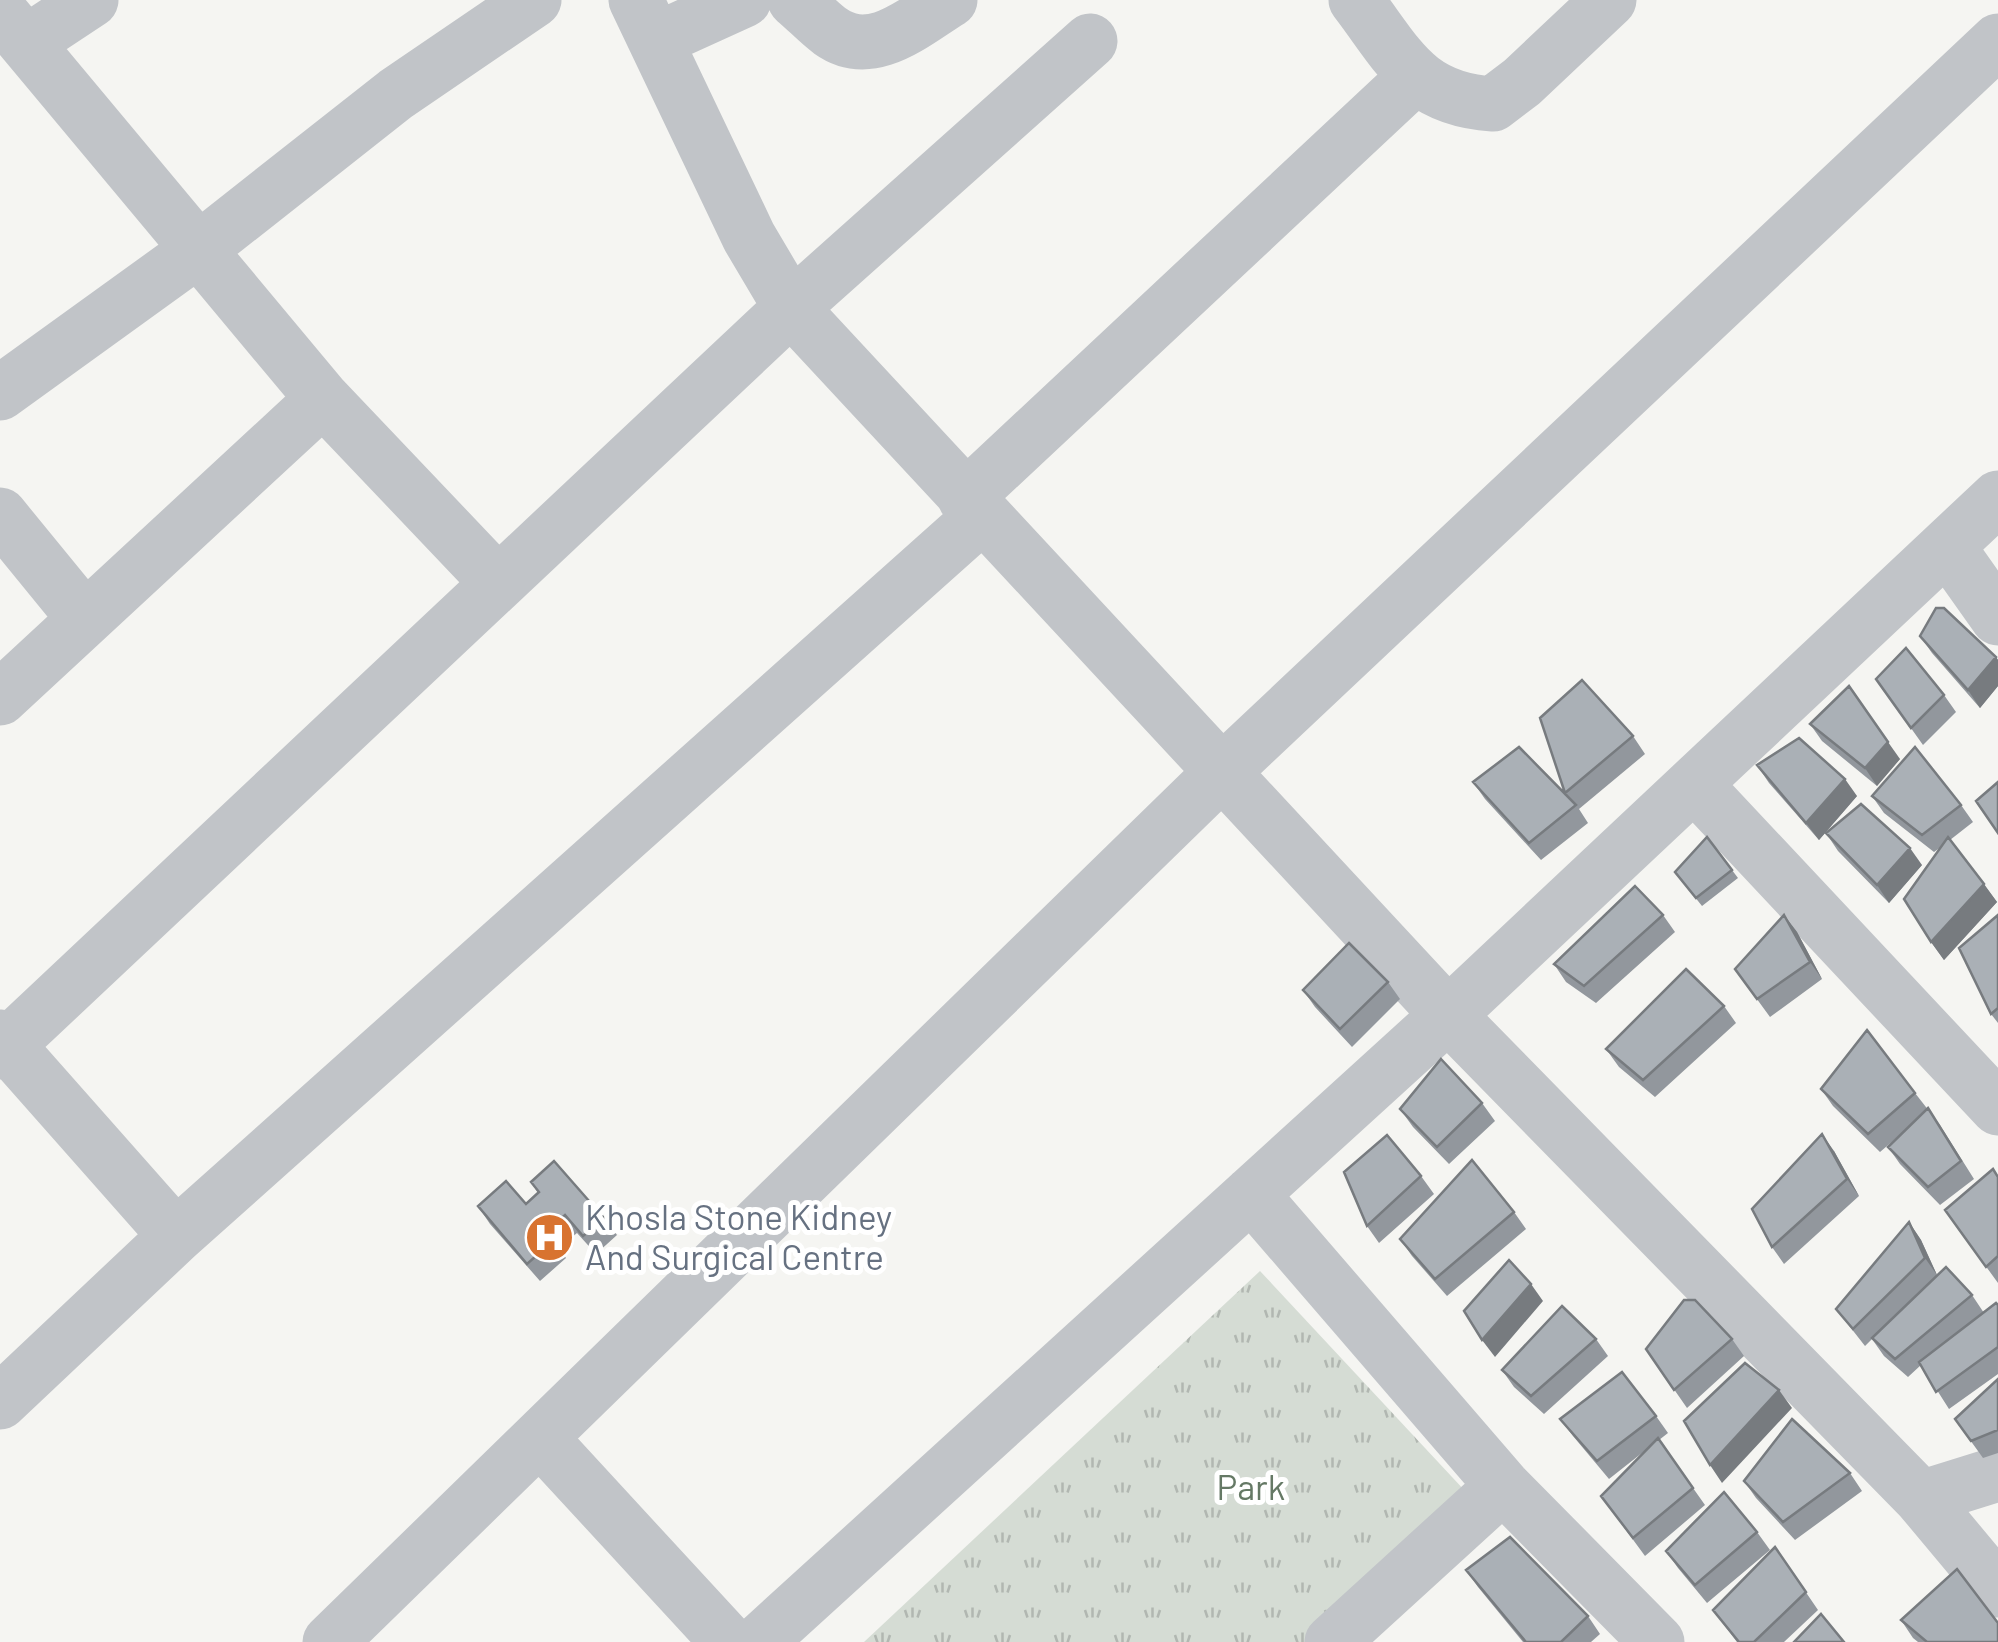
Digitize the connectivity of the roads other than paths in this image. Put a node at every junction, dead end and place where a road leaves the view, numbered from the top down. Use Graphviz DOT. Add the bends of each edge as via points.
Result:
graph roads {
  1 [pos="91,0"];
  2 [pos="534,0"];
  3 [pos="744,0"];
  4 [pos="795,0"];
  5 [pos="950,0"];
  6 [pos="1356,0"];
  7 [pos="1609,0"];
  8 [pos="646,20"];
  9 [pos="13,28"];
  10 [pos="1090,41"];
  11 [pos="1998,41"];
  12 [pos="1414,78"];
  13 [pos="198,250"];
  14 [pos="791,308"];
  15 [pos="0,393"];
  16 [pos="323,399"];
  17 [pos="1998,498"];
  18 [pos="974,507"];
  19 [pos="0,515"];
  20 [pos="1947,546"];
  21 [pos="498,583"];
  22 [pos="1998,618"];
  23 [pos="86,619"];
  24 [pos="0,698"];
  25 [pos="1220,773"];
  26 [pos="1695,785"];
  27 [pos="1448,1015"];
  28 [pos="2,1045"];
  29 [pos="1998,1108"];
  30 [pos="1251,1194"];
  31 [pos="176,1236"];
  32 [pos="0,1402"];
  33 [pos="540,1438"];
  34 [pos="1998,1474"];
  35 [pos="1503,1486"];
  36 [pos="1921,1498"];
  37 [pos="1998,1590"];
  38 [pos="336,1640"];
  39 [pos="728,1642"];
  40 [pos="759,1642"];
  41 [pos="1332,1642"];
  42 [pos="1658,1642"];
  1 -- 9 [label="street"];
  2 -- 13 [label="street" via="396,94"];
  3 -- 8 [label="street"];
  4 -- 5 [label="street" via="831,32 867,44"];
  6 -- 12 [label="street"];
  7 -- 12 [label="street" via="1494,104 1448,95"];
  8 -- 14 [label="street" via="748,237"];
  9 -- 13 [label="street"];
  10 -- 14 [label="street"];
  11 -- 25 [label="street"];
  12 -- 18 [label="street"];
  13 -- 15 [label="street"];
  13 -- 16 [label="street"];
  14 -- 18 [label="street"];
  14 -- 21 [label="street"];
  16 -- 21 [label="street"];
  16 -- 23 [label="street"];
  17 -- 20 [label="street"];
  18 -- 25 [label="street"];
  18 -- 31 [label="street"];
  19 -- 23 [label="street"];
  20 -- 22 [label="street"];
  20 -- 26 [label="street"];
  21 -- 28 [label="street"];
  23 -- 24 [label="street"];
  25 -- 27 [label="street"];
  25 -- 33 [label="street"];
  26 -- 27 [label="street"];
  26 -- 29 [label="street"];
  27 -- 30 [label="street"];
  27 -- 36 [label="street"];
  28 -- 31 [label="street"];
  30 -- 35 [label="street"];
  30 -- 40 [label="street"];
  31 -- 32 [label="street"];
  33 -- 38 [label="street"];
  33 -- 39 [label="street"];
  34 -- 36 [label="street"];
  35 -- 41 [label="street"];
  35 -- 42 [label="street"];
  36 -- 37 [label="street"];
}
